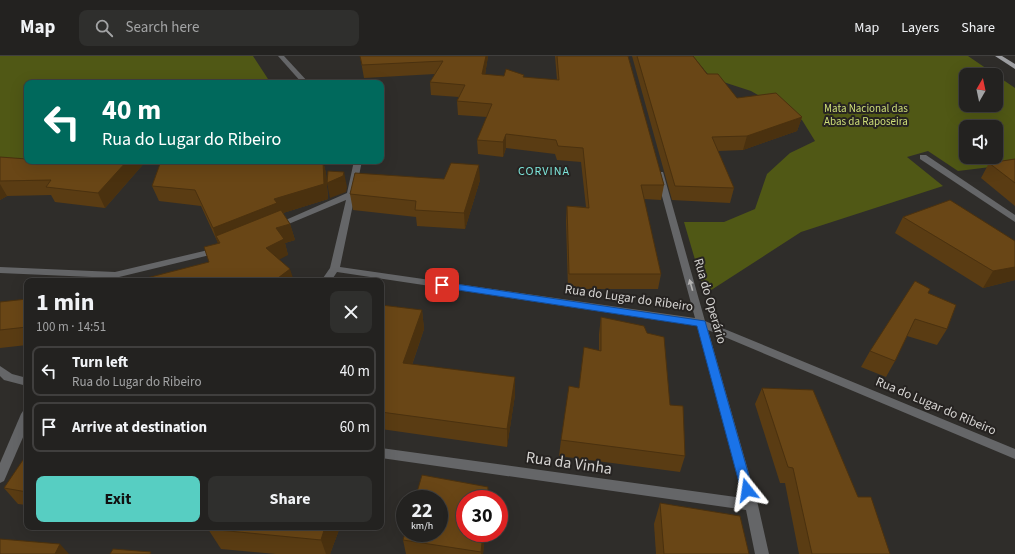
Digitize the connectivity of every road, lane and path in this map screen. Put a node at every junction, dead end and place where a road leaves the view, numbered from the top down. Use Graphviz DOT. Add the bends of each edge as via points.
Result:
graph roads {
  1 [pos="281,56"];
  2 [pos="290,56"];
  3 [pos="998,56"];
  4 [pos="1015,67"];
  5 [pos="303,80"];
  6 [pos="923,157"];
  7 [pos="657,163"];
  8 [pos="357,164"];
  9 [pos="350,195"];
  10 [pos="1015,219"];
  11 [pos="269,228"];
  12 [pos="226,246"];
  13 [pos="335,269"];
  14 [pos="0,270"];
  15 [pos="328,278"];
  16 [pos="701,323"];
  17 [pos="0,370"];
  18 [pos="24,381"];
  19 [pos="24,421"];
  20 [pos="384,454"];
  21 [pos="1015,454"];
  22 [pos="0,477"];
  23 [pos="751,505"];
  24 [pos="762,554"];
  1 -- 2 [label="street"];
  1 -- 5 [label="street"];
  3 -- 4 [label="main road"];
  6 -- 10 [label="street"];
  16 -- 7 [label="street, Rua do Operário, one-way"];
  8 -- 9 [label="street"];
  9 -- 11 [label="street"];
  9 -- 13 [label="street"];
  12 -- 14 [label="street" via="115,275"];
  13 -- 15 [label="street"];
  13 -- 16 [label="street, Rua do Lugar do Ribeiro"];
  16 -- 21 [label="street, Rua do Lugar do Ribeiro"];
  16 -- 23 [label="street, Rua do Operário"];
  17 -- 18 [label="street" via="8,377"];
  19 -- 22 [label="street"];
  20 -- 23 [label="street, Rua da Vinha"];
  23 -- 24 [label="street, Rua do Operário"];
}
